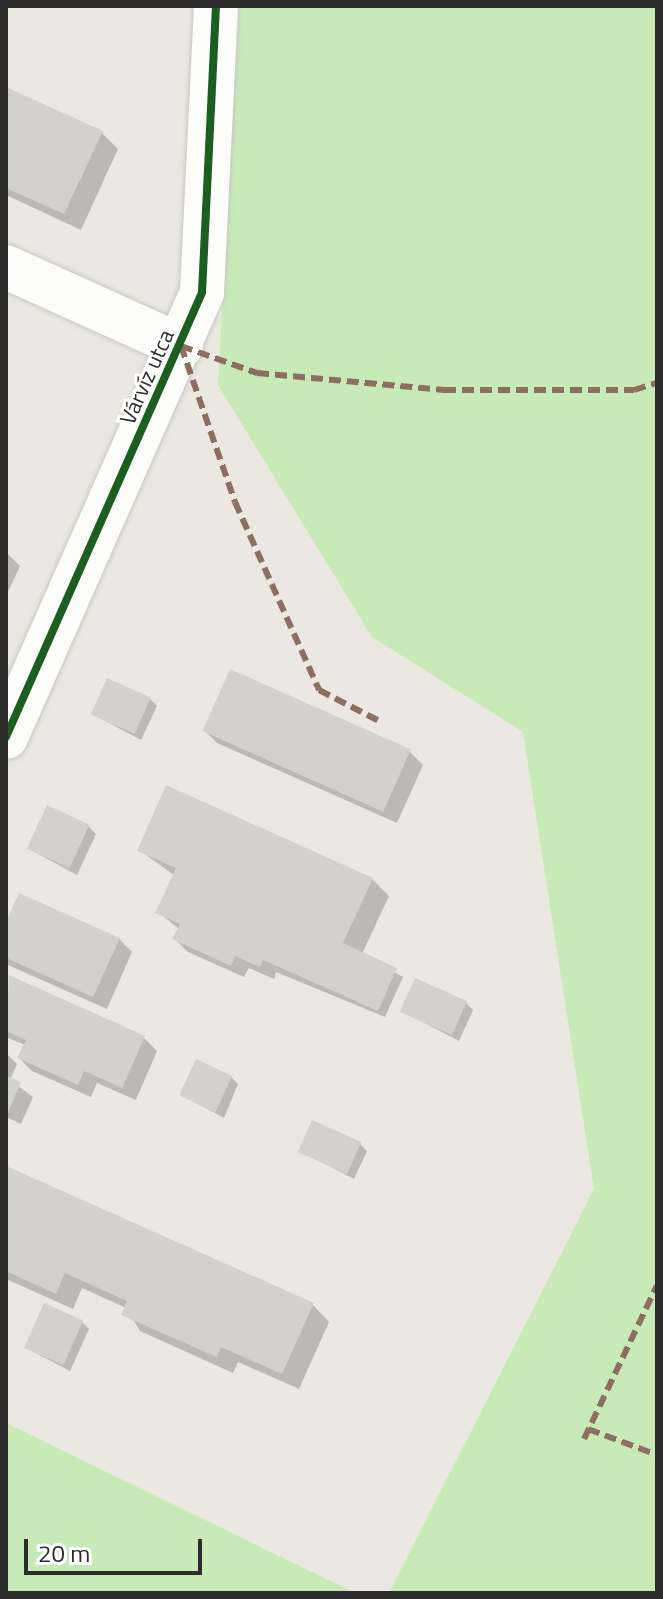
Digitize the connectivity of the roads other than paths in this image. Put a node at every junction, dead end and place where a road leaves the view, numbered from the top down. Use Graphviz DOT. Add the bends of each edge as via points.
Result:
graph roads {
  1 [pos="216,6"];
  2 [pos="6,267"];
  3 [pos="181,346"];
  4 [pos="6,737"];
  1 -- 3 [label="street, Várvíz utca" via="202,292"];
  2 -- 3 [label="street"];
  3 -- 4 [label="street, Várvíz utca"];
}
